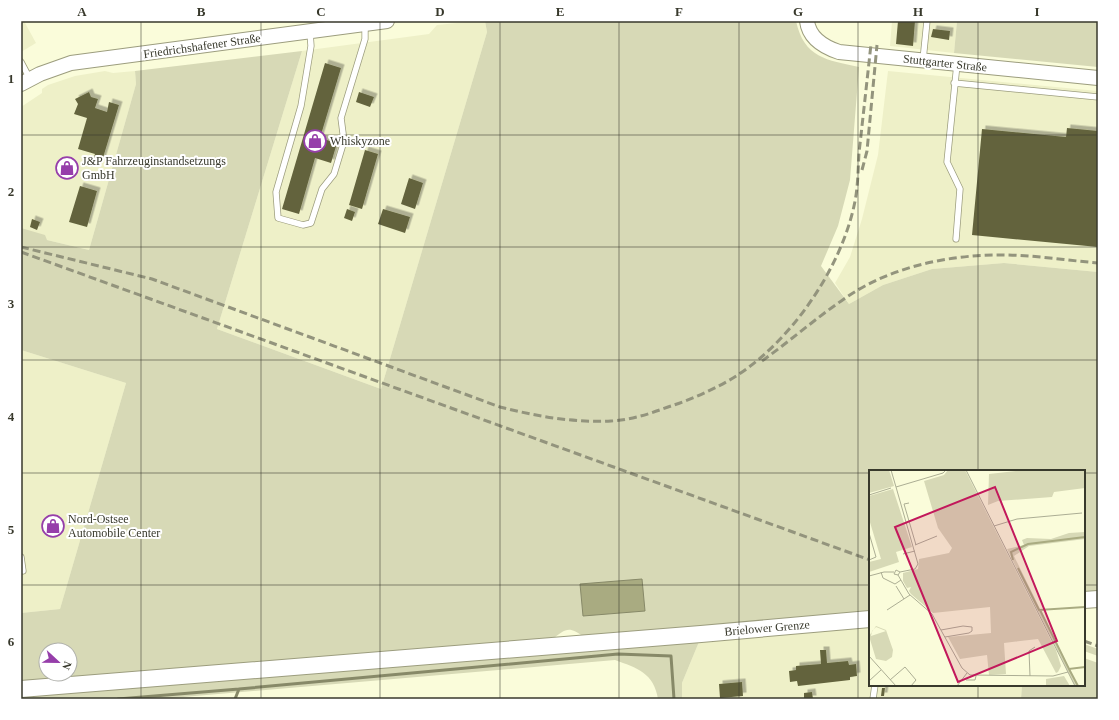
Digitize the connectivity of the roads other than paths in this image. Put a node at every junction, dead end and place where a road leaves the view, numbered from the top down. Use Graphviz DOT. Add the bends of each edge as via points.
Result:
graph roads {
  1 [pos="387,21"];
  2 [pos="807,21"];
  3 [pos="927,21"];
  4 [pos="365,24"];
  5 [pos="310,31"];
  6 [pos="923,61"];
  7 [pos="21,62"];
  8 [pos="956,64"];
  9 [pos="1098,78"];
  10 [pos="26,82"];
  11 [pos="954,83"];
  12 [pos="1098,97"];
  13 [pos="956,239"];
  14 [pos="21,557"];
  15 [pos="22,571"];
  16 [pos="1098,599"];
  17 [pos="1085,600"];
  18 [pos="869,619"];
  19 [pos="875,686"];
  20 [pos="21,689"];
  21 [pos="873,699"];
  1 -- 4 [label="street, Friedrichshafener Straße"];
  2 -- 6 [label="street, Stuttgarter Straße" via="812,35 831,50"];
  3 -- 6 [label="lane"];
  4 -- 5 [label="street, Friedrichshafener Straße"];
  4 -- 5 [label="lane" via="365,39 341,118 344,141 334,174 322,189 311,223 303,225 278,218 276,192 301,106 311,46"];
  5 -- 10 [label="street, Friedrichshafener Straße" via="71,63"];
  6 -- 8 [label="street, Stuttgarter Straße"];
  7 -- 10 [label="lane"];
  8 -- 9 [label="street, Stuttgarter Straße"];
  8 -- 11 [label="lane"];
  11 -- 12 [label="lane"];
  11 -- 13 [label="lane" via="947,162 960,189"];
  14 -- 15 [label="lane"];
  16 -- 17 [label="main road"];
  18 -- 20 [label="main road, Brielower Grenze"];
  19 -- 21 [label="lane"];
}
